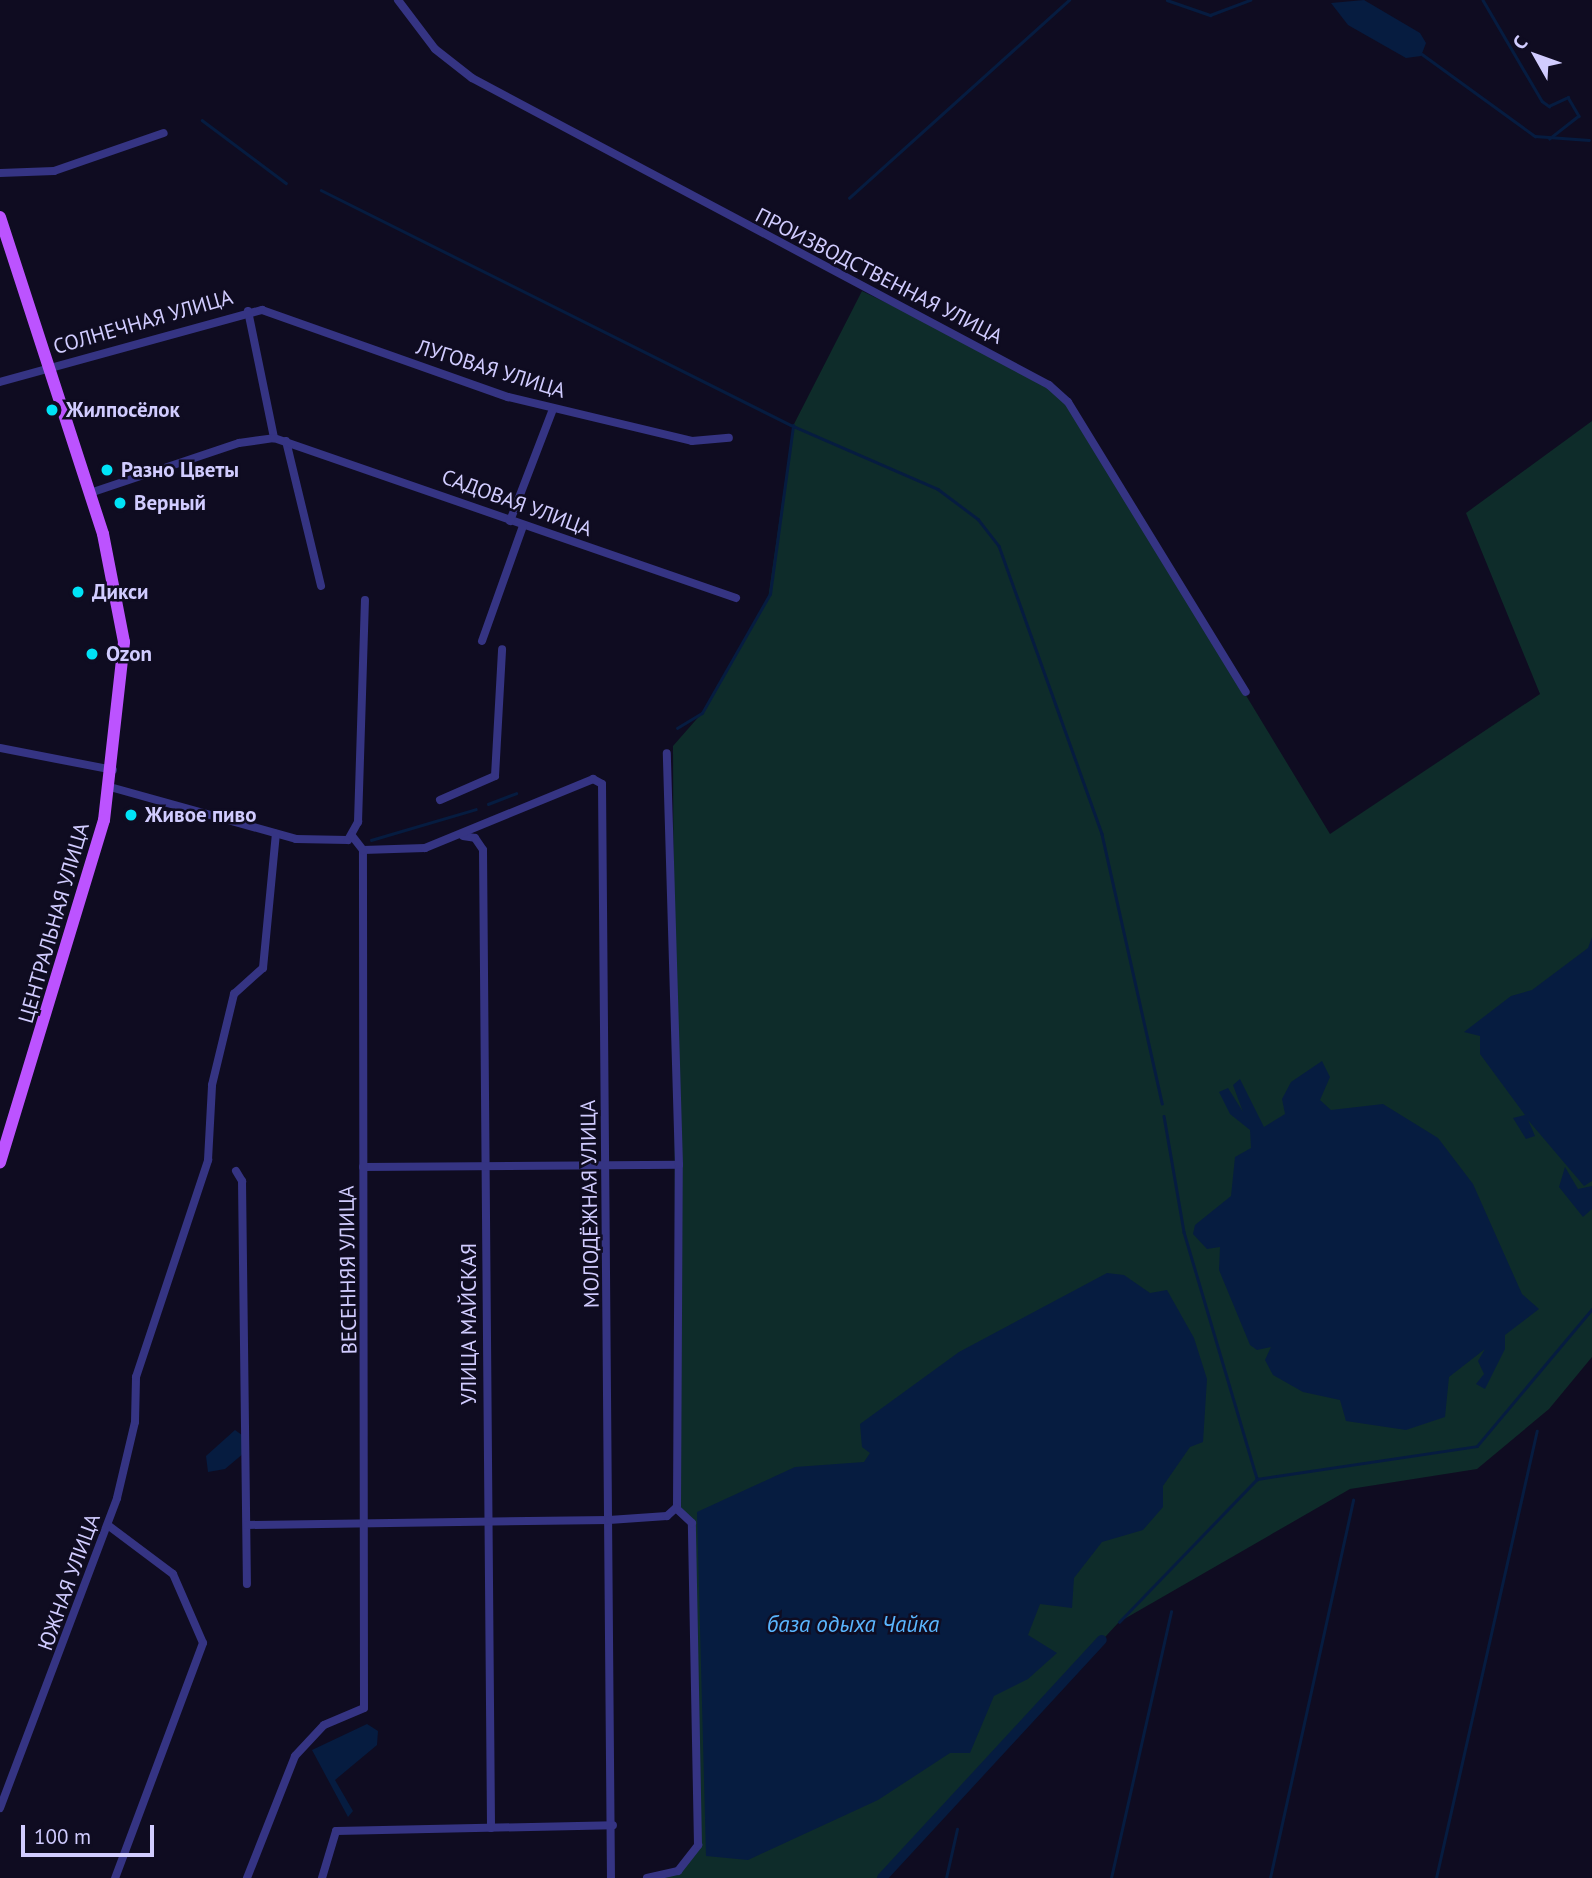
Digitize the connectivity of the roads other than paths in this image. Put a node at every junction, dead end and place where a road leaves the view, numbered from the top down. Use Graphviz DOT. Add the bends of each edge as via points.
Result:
graph roads {
  1 [pos="398,0"];
  2 [pos="164,133"];
  3 [pos="0,173"];
  4 [pos="0,217"];
  5 [pos="248,311"];
  6 [pos="48,367"];
  7 [pos="0,382"];
  8 [pos="553,409"];
  9 [pos="274,438"];
  10 [pos="729,438"];
  11 [pos="286,441"];
  12 [pos="90,493"];
  13 [pos="510,521"];
  14 [pos="523,526"];
  15 [pos="321,586"];
  16 [pos="736,598"];
  17 [pos="365,600"];
  18 [pos="482,641"];
  19 [pos="502,649"];
  20 [pos="1246,692"];
  21 [pos="0,748"];
  22 [pos="667,753"];
  23 [pos="113,770"];
  24 [pos="110,787"];
  25 [pos="440,800"];
  26 [pos="276,834"];
  27 [pos="352,836"];
  28 [pos="461,837"];
  29 [pos="363,850"];
  30 [pos="0,1163"];
  31 [pos="679,1165"];
  32 [pos="485,1166"];
  33 [pos="363,1167"];
  34 [pos="606,1167"];
  35 [pos="236,1171"];
  36 [pos="677,1508"];
  37 [pos="609,1520"];
  38 [pos="490,1521"];
  39 [pos="368,1524"];
  40 [pos="247,1525"];
  41 [pos="109,1526"];
  42 [pos="247,1584"];
  43 [pos="0,1808"];
  44 [pos="613,1825"];
  45 [pos="491,1828"];
  46 [pos="115,1878"];
  47 [pos="247,1878"];
  48 [pos="321,1878"];
  49 [pos="611,1878"];
  50 [pos="647,1878"];
  1 -- 20 [label="street, ПРОИЗВОДСТВЕННАЯ УЛИЦА" via="435,49 472,78 1049,385 1068,402"];
  2 -- 3 [label="street" via="54,171"];
  4 -- 6 [label="main road, ЦЕНТРАЛЬНАЯ УЛИЦА"];
  5 -- 6 [label="street, СОЛНЕЧНАЯ УЛИЦА"];
  5 -- 8 [label="street, ЛУГОВАЯ УЛИЦА" via="262,310"];
  5 -- 9 [label="street"];
  6 -- 7 [label="street, СОЛНЕЧНАЯ УЛИЦА"];
  6 -- 12 [label="main road, ЦЕНТРАЛЬНАЯ УЛИЦА"];
  8 -- 10 [label="street, ЛУГОВАЯ УЛИЦА" via="692,441"];
  8 -- 13 [label="street"];
  9 -- 11 [label="street, САДОВАЯ УЛИЦА"];
  9 -- 12 [label="street" via="239,443"];
  11 -- 13 [label="street, САДОВАЯ УЛИЦА"];
  11 -- 15 [label="street"];
  12 -- 23 [label="main road, ЦЕНТРАЛЬНАЯ УЛИЦА" via="118,594 124,642"];
  13 -- 14 [label="street, САДОВАЯ УЛИЦА"];
  14 -- 16 [label="street, САДОВАЯ УЛИЦА"];
  14 -- 18 [label="street"];
  17 -- 27 [label="street" via="358,822"];
  19 -- 25 [label="street" via="495,776"];
  21 -- 23 [label="street"];
  22 -- 31 [label="street"];
  23 -- 24 [label="main road, ЦЕНТРАЛЬНАЯ УЛИЦА"];
  24 -- 26 [label="street"];
  24 -- 30 [label="main road, ЦЕНТРАЛЬНАЯ УЛИЦА" via="70,943"];
  26 -- 27 [label="street"];
  26 -- 41 [label="street, ЮЖНАЯ УЛИЦА" via="263,968 234,994 212,1085 208,1160 143,1361"];
  27 -- 29 [label="street"];
  28 -- 29 [label="street, МОЛОДЁЖНАЯ УЛИЦА" via="410,852"];
  28 -- 32 [label="street, УЛИЦА МАЙСКАЯ" via="475,838 483,850"];
  28 -- 34 [label="street, МОЛОДЁЖНАЯ УЛИЦА" via="593,779 602,784"];
  29 -- 33 [label="street, ВЕСЕННЯЯ УЛИЦА"];
  31 -- 34 [label="street"];
  31 -- 36 [label="street"];
  32 -- 33 [label="street"];
  32 -- 34 [label="street"];
  32 -- 38 [label="street, УЛИЦА МАЙСКАЯ"];
  33 -- 39 [label="street, ВЕСЕННЯЯ УЛИЦА"];
  34 -- 37 [label="street, МОЛОДЁЖНАЯ УЛИЦА"];
  35 -- 40 [label="street" via="242,1181"];
  36 -- 37 [label="street" via="667,1516"];
  36 -- 50 [label="street" via="692,1523 698,1845 678,1871"];
  37 -- 38 [label="street"];
  37 -- 44 [label="street, МОЛОДЁЖНАЯ УЛИЦА"];
  38 -- 39 [label="street"];
  38 -- 45 [label="street, УЛИЦА МАЙСКАЯ"];
  39 -- 40 [label="street"];
  39 -- 47 [label="street, ВЕСЕННЯЯ УЛИЦА" via="364,1708 324,1725 300,1748"];
  40 -- 42 [label="street"];
  41 -- 43 [label="street, ЮЖНАЯ УЛИЦА"];
  41 -- 46 [label="street" via="173,1574 202,1643"];
  44 -- 45 [label="street"];
  44 -- 49 [label="street, МОЛОДЁЖНАЯ УЛИЦА"];
  45 -- 48 [label="street" via="337,1831"];
}
